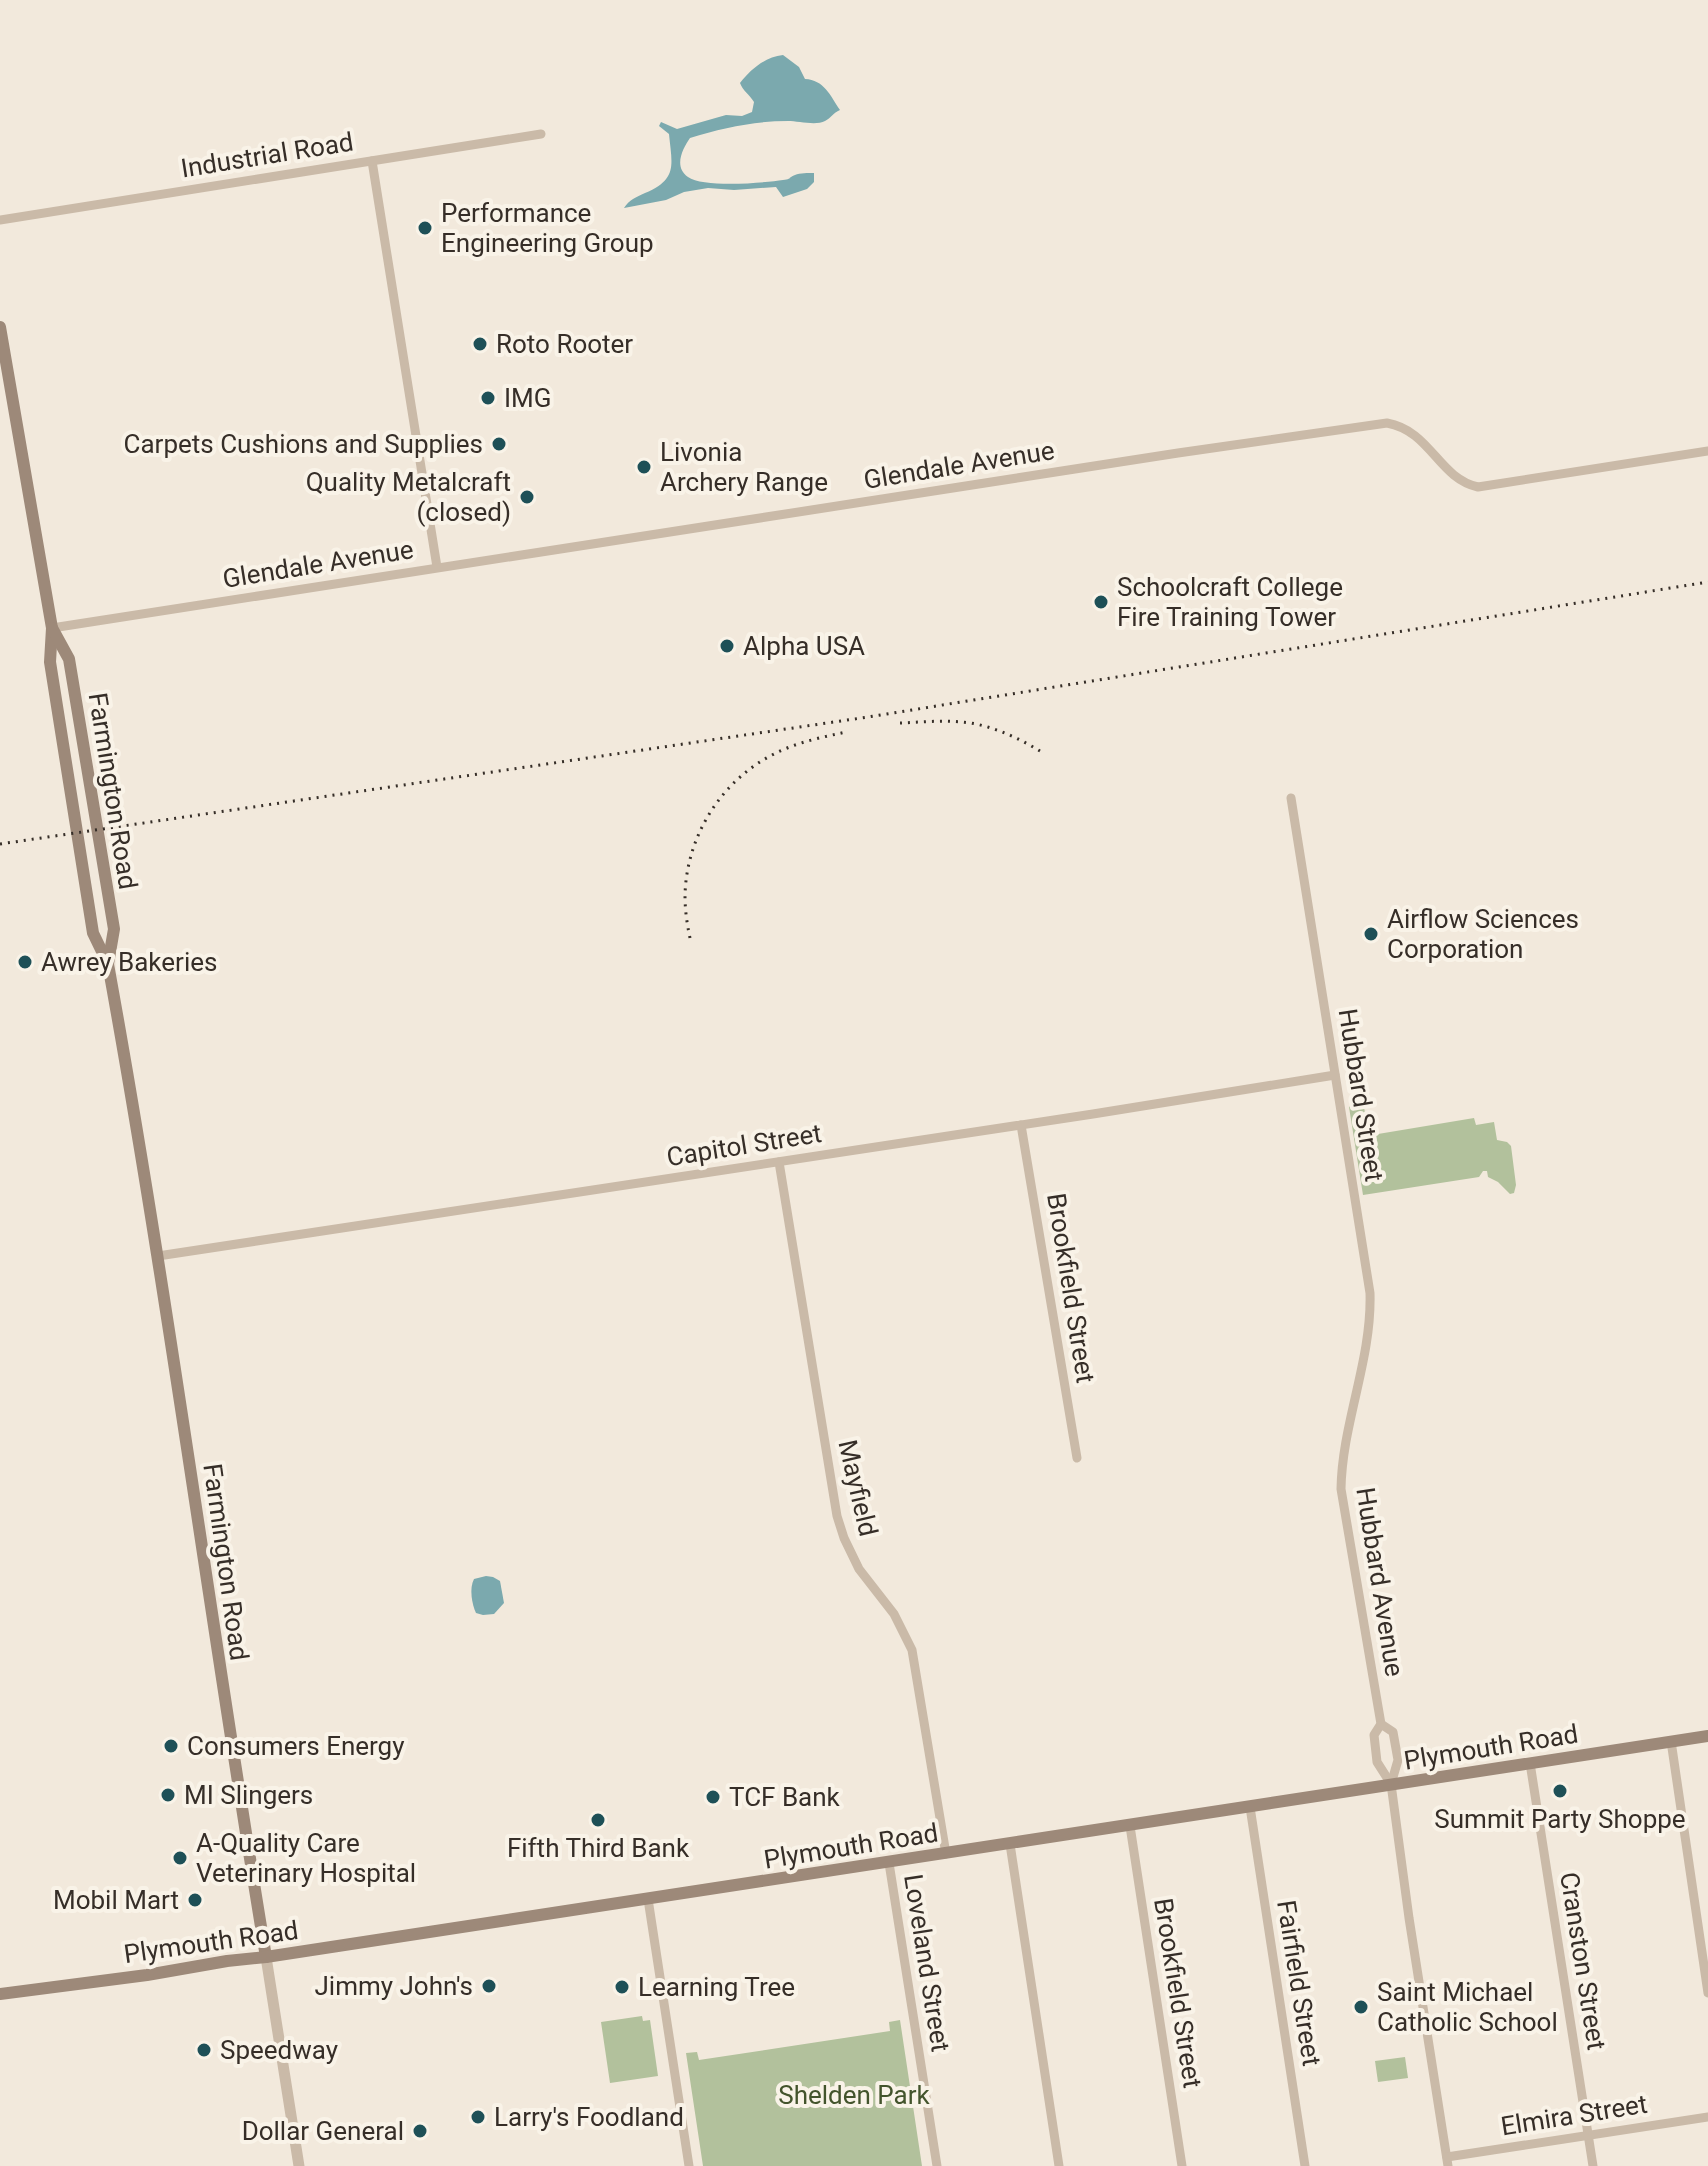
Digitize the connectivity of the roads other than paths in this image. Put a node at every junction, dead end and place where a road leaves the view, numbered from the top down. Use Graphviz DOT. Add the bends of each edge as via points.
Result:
graph roads {
  1 [pos="541,134"];
  2 [pos="372,161"];
  3 [pos="0,220"];
  4 [pos="0,327"];
  5 [pos="1708,451"];
  6 [pos="437,567"];
  7 [pos="52,628"];
  8 [pos="1291,798"];
  9 [pos="108,964"];
  10 [pos="1335,1075"];
  11 [pos="1021,1125"];
  12 [pos="779,1162"];
  13 [pos="158,1256"];
  14 [pos="1355,1399"];
  15 [pos="1077,1458"];
  16 [pos="1381,1724"];
  17 [pos="1708,1736"];
  18 [pos="1671,1741"];
  19 [pos="1530,1763"];
  20 [pos="1391,1784"];
  21 [pos="1250,1807"];
  22 [pos="1130,1826"];
  23 [pos="1010,1844"];
  24 [pos="946,1854"];
  25 [pos="889,1863"];
  26 [pos="648,1899"];
  27 [pos="266,1957"];
  28 [pos="1708,1993"];
  29 [pos="0,1994"];
  30 [pos="1708,2117"];
  31 [pos="1588,2135"];
  32 [pos="1447,2162"];
  33 [pos="299,2166"];
  34 [pos="689,2166"];
  35 [pos="937,2166"];
  36 [pos="1059,2166"];
  37 [pos="1182,2166"];
  38 [pos="1305,2166"];
  39 [pos="1593,2166"];
  1 -- 2 [label="street, Industrial Road"];
  2 -- 3 [label="street, Industrial Road"];
  2 -- 6 [label="street"];
  4 -- 7 [label="main road, Farmington Road"];
  5 -- 6 [label="street, Glendale Avenue" via="1478,487 1458,479 1406,428 1387,423"];
  6 -- 7 [label="street, Glendale Avenue"];
  7 -- 9 [label="main road, Farmington Road" via="50,662 93,933"];
  7 -- 9 [label="main road, Farmington Road" via="69,659 114,929"];
  8 -- 10 [label="street, Hubbard Street"];
  9 -- 13 [label="main road, Farmington Road"];
  10 -- 11 [label="street, Capitol Street"];
  10 -- 14 [label="street, Hubbard Street" via="1370,1293 1369,1333"];
  11 -- 12 [label="street, Capitol Street"];
  11 -- 15 [label="street, Brookfield Street"];
  12 -- 13 [label="street, Capitol Street"];
  12 -- 24 [label="street, Mayfield" via="837,1516 859,1569 894,1614 912,1650"];
  13 -- 27 [label="main road, Farmington Road"];
  14 -- 16 [label="street, Hubbard Avenue" via="1341,1489"];
  16 -- 20 [label="street, Hubbard Avenue" via="1374,1735 1377,1762"];
  16 -- 20 [label="street, Hubbard Avenue" via="1393,1732 1398,1760"];
  17 -- 18 [label="main road, Plymouth Road"];
  18 -- 19 [label="main road, Plymouth Road"];
  18 -- 28 [label="street"];
  19 -- 20 [label="main road, Plymouth Road"];
  19 -- 31 [label="street, Cranston Street"];
  20 -- 21 [label="main road, Plymouth Road"];
  20 -- 32 [label="street"];
  21 -- 22 [label="main road, Plymouth Road"];
  21 -- 38 [label="street, Fairfield Street"];
  22 -- 23 [label="main road, Plymouth Road"];
  22 -- 37 [label="street, Brookfield Street"];
  23 -- 24 [label="main road, Plymouth Road"];
  23 -- 36 [label="street"];
  24 -- 25 [label="main road, Plymouth Road"];
  25 -- 26 [label="main road, Plymouth Road"];
  25 -- 35 [label="street, Loveland Street"];
  26 -- 27 [label="main road, Plymouth Road"];
  26 -- 34 [label="street"];
  27 -- 29 [label="main road, Plymouth Road"];
  27 -- 33 [label="street, Farmington Road"];
  30 -- 31 [label="street, Elmira Street"];
  31 -- 32 [label="street, Elmira Street"];
  31 -- 39 [label="street, Cranston Street"];
}
